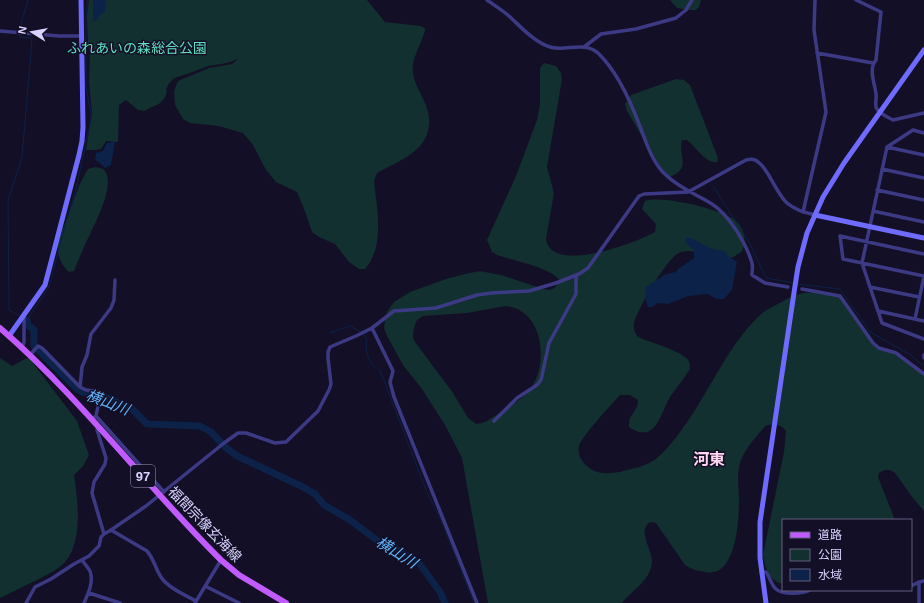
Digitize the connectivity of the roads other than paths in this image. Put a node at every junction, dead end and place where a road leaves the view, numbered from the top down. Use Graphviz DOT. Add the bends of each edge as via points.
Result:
graph roads {
  1 [pos="81,0"];
  2 [pos="487,0"];
  3 [pos="692,0"];
  4 [pos="815,0"];
  5 [pos="856,0"];
  6 [pos="0,31"];
  7 [pos="81,36"];
  8 [pos="584,47"];
  9 [pos="924,50"];
  10 [pos="817,53"];
  11 [pos="874,63"];
  12 [pos="880,112"];
  13 [pos="924,113"];
  14 [pos="924,133"];
  15 [pos="887,147"];
  16 [pos="924,155"];
  17 [pos="882,169"];
  18 [pos="924,178"];
  19 [pos="877,190"];
  20 [pos="688,192"];
  21 [pos="924,200"];
  22 [pos="873,211"];
  23 [pos="803,212"];
  24 [pos="815,215"];
  25 [pos="924,222"];
  26 [pos="869,226"];
  27 [pos="924,238"];
  28 [pos="866,241"];
  29 [pos="924,254"];
  30 [pos="862,262"];
  31 [pos="576,275"];
  32 [pos="924,276"];
  33 [pos="115,280"];
  34 [pos="788,287"];
  35 [pos="870,287"];
  36 [pos="802,289"];
  37 [pos="919,297"];
  38 [pos="878,311"];
  39 [pos="24,316"];
  40 [pos="915,319"];
  41 [pos="924,321"];
  42 [pos="0,328"];
  43 [pos="372,328"];
  44 [pos="9,336"];
  45 [pos="924,338"];
  46 [pos="22,347"];
  47 [pos="30,354"];
  48 [pos="924,374"];
  49 [pos="80,387"];
  50 [pos="94,418"];
  51 [pos="494,421"];
  52 [pos="98,425"];
  53 [pos="162,494"];
  54 [pos="111,530"];
  55 [pos="104,534"];
  56 [pos="82,560"];
  57 [pos="221,560"];
  58 [pos="761,572"];
  59 [pos="924,581"];
  60 [pos="919,582"];
  61 [pos="205,586"];
  62 [pos="912,586"];
  63 [pos="808,591"];
  64 [pos="89,593"];
  65 [pos="195,602"];
  66 [pos="26,603"];
  67 [pos="84,603"];
  68 [pos="120,603"];
  69 [pos="239,603"];
  70 [pos="286,603"];
  71 [pos="477,603"];
  72 [pos="766,603"];
  73 [pos="919,603"];
  1 -- 7 [label="street"];
  2 -- 8 [label="street" via="544,45 559,49"];
  3 -- 8 [label="street" via="686,10 676,18 636,29 601,34"];
  4 -- 10 [label="street" via="814,30"];
  5 -- 11 [label="street" via="881,12"];
  6 -- 7 [label="street"];
  7 -- 39 [label="street" via="82,141 45,286"];
  8 -- 20 [label="street" via="598,53 609,66 635,114 655,161 665,175"];
  9 -- 12 [label="street"];
  10 -- 11 [label="street"];
  10 -- 23 [label="street" via="826,112"];
  11 -- 12 [label="street" via="872,71 875,106"];
  12 -- 13 [label="street" via="893,120"];
  12 -- 24 [label="street" via="831,182"];
  14 -- 15 [label="street" via="913,130"];
  15 -- 16 [label="street"];
  15 -- 17 [label="street"];
  17 -- 18 [label="street"];
  17 -- 19 [label="street"];
  19 -- 21 [label="street"];
  19 -- 22 [label="street"];
  20 -- 23 [label="street" via="746,160 755,160 786,202"];
  20 -- 31 [label="street" via="639,196 588,268"];
  20 -- 34 [label="street" via="712,204 727,218 744,242 752,264 752,275 765,283"];
  22 -- 25 [label="street"];
  22 -- 26 [label="street"];
  23 -- 24 [label="street"];
  24 -- 26 [label="street"];
  24 -- 58 [label="street" via="798,267 760,522"];
  26 -- 27 [label="street"];
  26 -- 28 [label="street"];
  28 -- 29 [label="street"];
  28 -- 30 [label="street"];
  28 -- 30 [label="street" via="840,236 842,259"];
  30 -- 32 [label="street"];
  30 -- 35 [label="street"];
  31 -- 43 [label="street" via="529,291 477,295 436,308 394,311"];
  31 -- 51 [label="street" via="576,294 549,344 541,380 517,398"];
  32 -- 37 [label="street"];
  33 -- 49 [label="street" via="111,308 91,334"];
  35 -- 37 [label="street"];
  35 -- 38 [label="street"];
  36 -- 48 [label="street" via="840,296 873,344 896,353"];
  37 -- 40 [label="street"];
  38 -- 40 [label="street"];
  38 -- 45 [label="street" via="882,323"];
  39 -- 44 [label="street"];
  39 -- 46 [label="street"];
  40 -- 41 [label="street"];
  42 -- 44 [label="main road, 福間宗像玄海線 / 97"];
  43 -- 53 [label="street" via="330,347 329,390 318,411 286,442 275,443 246,433 238,433"];
  43 -- 71 [label="street" via="393,371 390,382 394,397"];
  44 -- 46 [label="main road, 福間宗像玄海線 / 97"];
  46 -- 47 [label="main road, 福間宗像玄海線 / 97"];
  47 -- 49 [label="street" via="38,346 42,348"];
  47 -- 50 [label="main road, 福間宗像玄海線 / 97"];
  49 -- 50 [label="street" via="101,392"];
  50 -- 52 [label="main road, 福間宗像玄海線 / 97"];
  50 -- 53 [label="street"];
  52 -- 53 [label="main road, 福間宗像玄海線 / 97"];
  52 -- 55 [label="street" via="96,430 106,464 94,482 92,493"];
  53 -- 54 [label="street"];
  53 -- 57 [label="main road, 福間宗像玄海線 / 97"];
  54 -- 55 [label="street"];
  54 -- 65 [label="street" via="147,551 152,556 161,577"];
  55 -- 56 [label="street" via="97,549"];
  56 -- 64 [label="street" via="90,572"];
  56 -- 66 [label="street" via="35,587"];
  57 -- 61 [label="street"];
  57 -- 70 [label="main road, 福間宗像玄海線 / 97" via="239,575"];
  58 -- 63 [label="street" via="766,572 776,590 802,594"];
  58 -- 72 [label="street"];
  59 -- 60 [label="street"];
  60 -- 62 [label="street"];
  60 -- 73 [label="street"];
  61 -- 65 [label="street"];
  61 -- 69 [label="street"];
  64 -- 67 [label="street"];
  64 -- 68 [label="street"];
}
